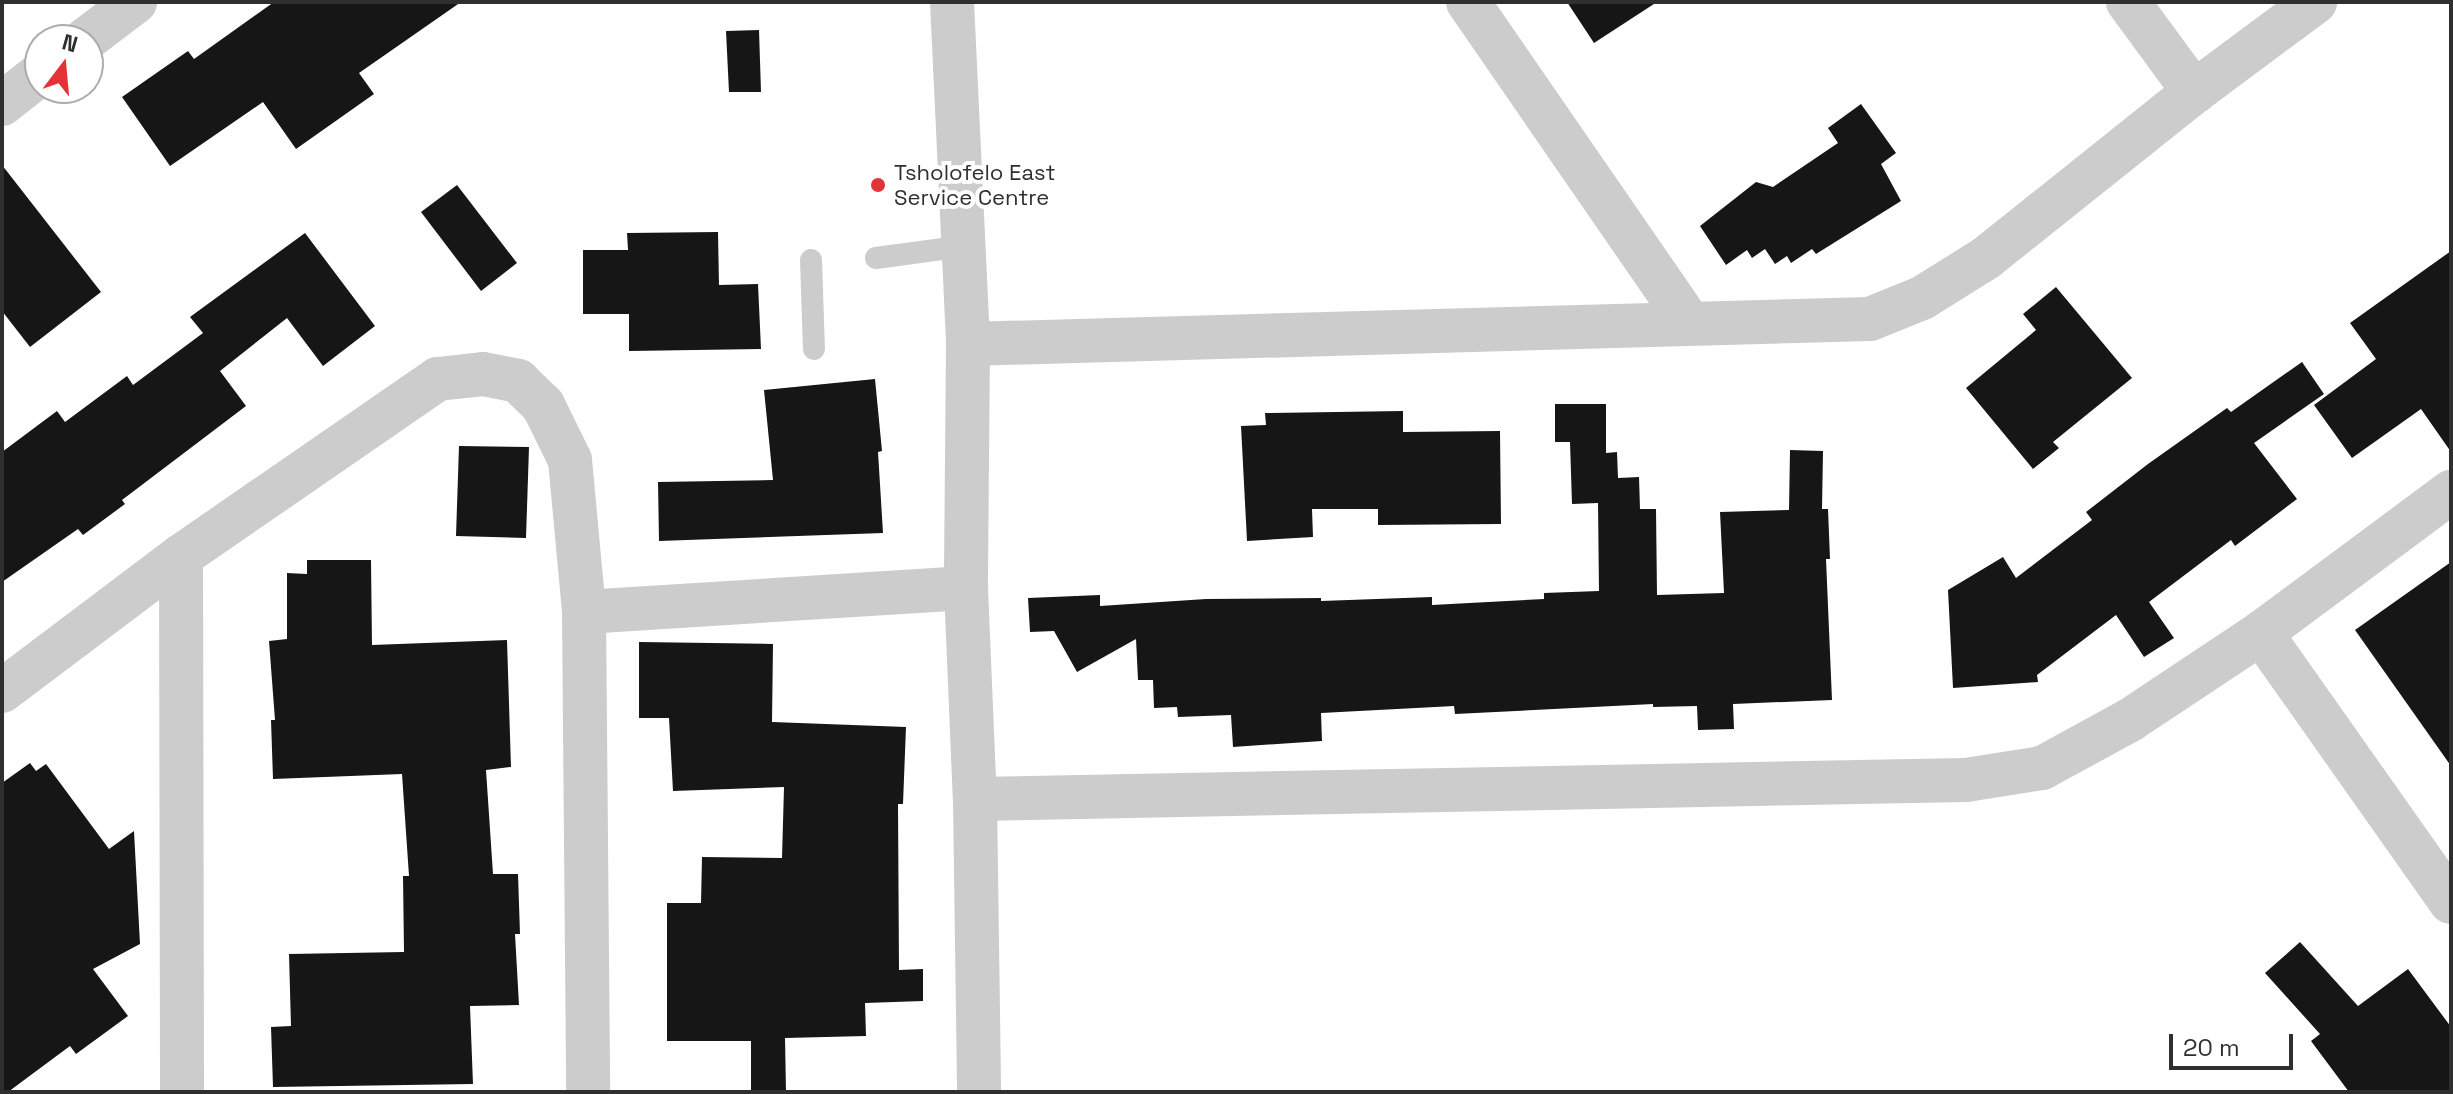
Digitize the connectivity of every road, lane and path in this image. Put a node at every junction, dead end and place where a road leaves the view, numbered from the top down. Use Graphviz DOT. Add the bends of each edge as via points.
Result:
graph roads {
  1 [pos="135,2"];
  2 [pos="952,2"];
  3 [pos="1468,2"];
  4 [pos="2128,2"];
  5 [pos="2315,2"];
  6 [pos="104,26"];
  7 [pos="24,87"];
  8 [pos="2194,92"];
  9 [pos="2,104"];
  10 [pos="965,246"];
  11 [pos="876,258"];
  12 [pos="811,260"];
  13 [pos="1688,321"];
  14 [pos="968,344"];
  15 [pos="814,349"];
  16 [pos="2451,492"];
  17 [pos="181,556"];
  18 [pos="966,588"];
  19 [pos="584,612"];
  20 [pos="2261,633"];
  21 [pos="2,691"];
  22 [pos="975,799"];
  23 [pos="2451,902"];
  24 [pos="182,1092"];
  25 [pos="588,1092"];
  26 [pos="979,1092"];
  1 -- 6 [label="street"];
  2 -- 10 [label="street"];
  3 -- 13 [label="street"];
  4 -- 8 [label="street"];
  5 -- 8 [label="street"];
  7 -- 9 [label="street"];
  8 -- 13 [label="street" via="1986,258 1922,298 1870,319"];
  10 -- 11 [label="lane"];
  10 -- 14 [label="street"];
  12 -- 15 [label="lane"];
  13 -- 14 [label="street"];
  14 -- 18 [label="street"];
  16 -- 20 [label="street"];
  17 -- 19 [label="street" via="438,379 483,374 518,381 543,405 570,460"];
  17 -- 21 [label="street"];
  17 -- 24 [label="street"];
  18 -- 19 [label="street"];
  18 -- 22 [label="street"];
  19 -- 25 [label="street"];
  20 -- 22 [label="street" via="2130,720 2042,768 1966,780"];
  20 -- 23 [label="street"];
  22 -- 26 [label="street"];
}
